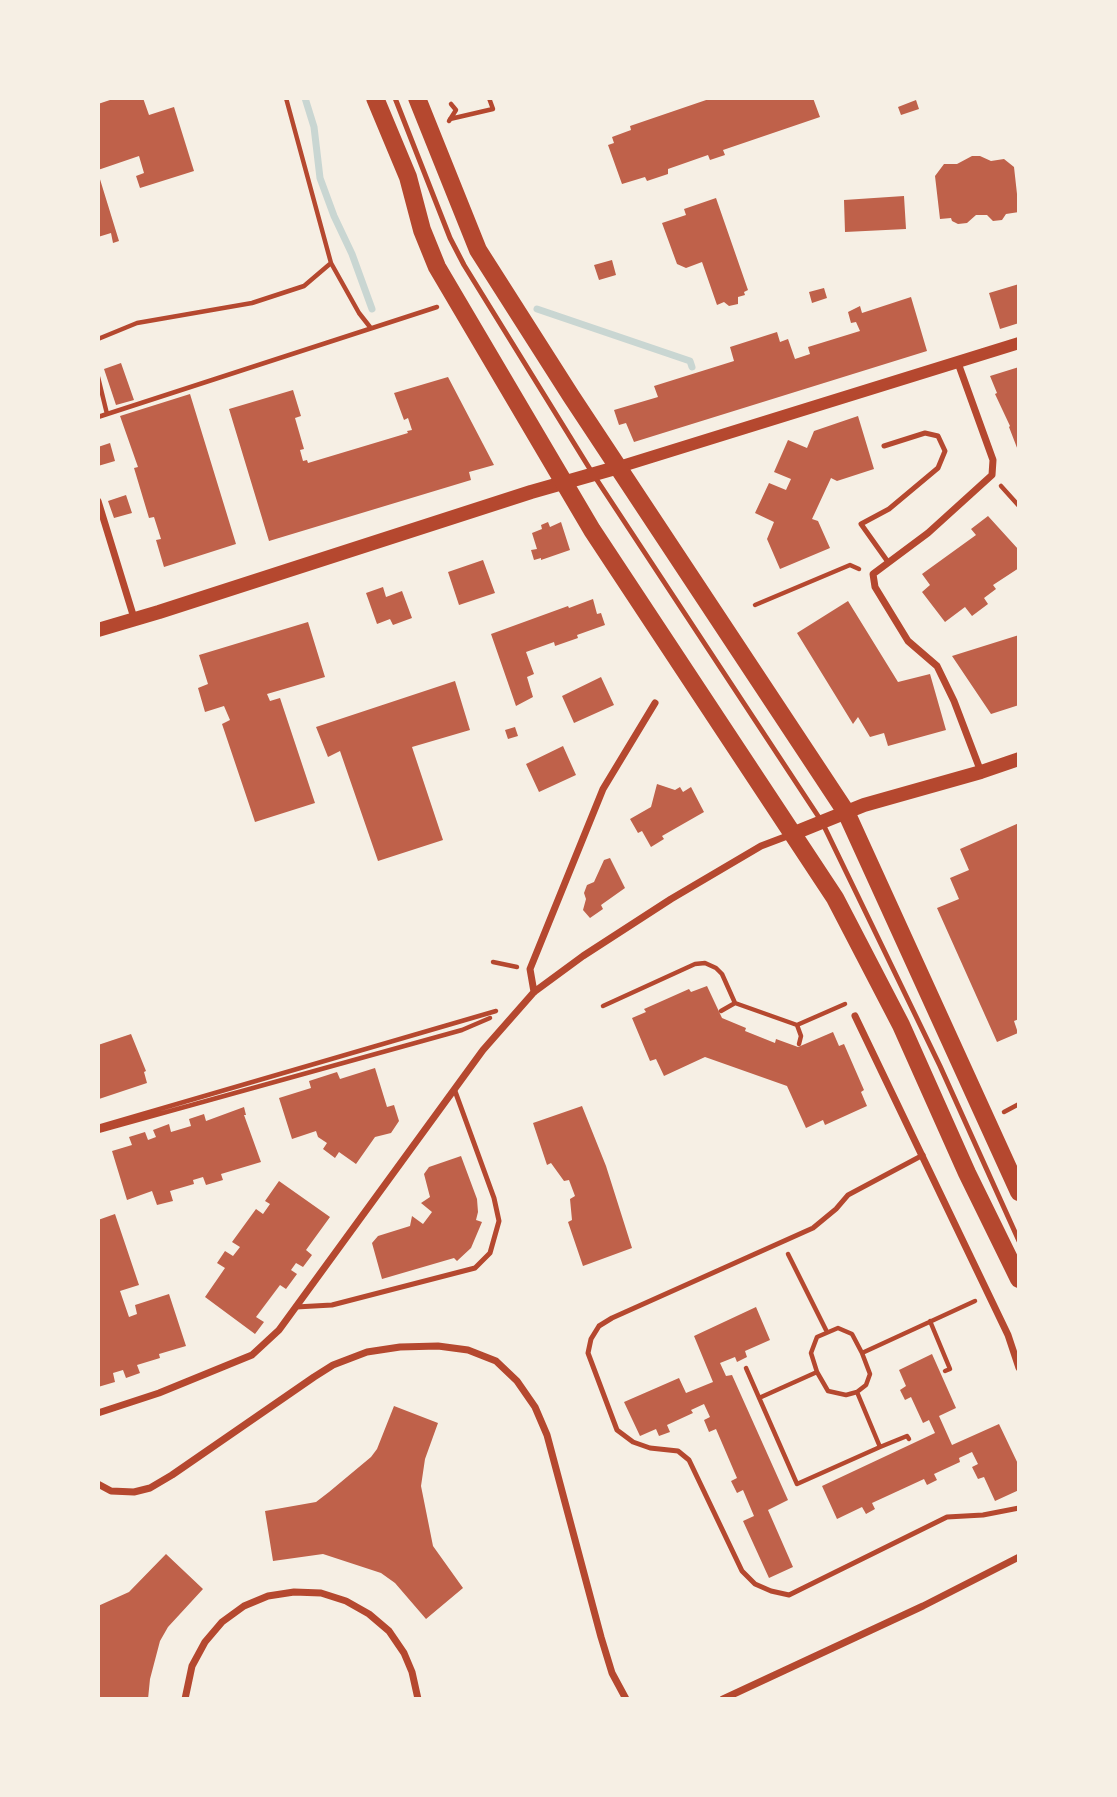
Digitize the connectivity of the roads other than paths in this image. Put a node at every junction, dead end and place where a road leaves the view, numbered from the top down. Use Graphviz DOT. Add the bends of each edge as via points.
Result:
graph roads {
  1 [pos="375,98"];
  2 [pos="395,98"];
  3 [pos="417,98"];
  4 [pos="1019,343"];
  5 [pos="958,363"];
  6 [pos="884,446"];
  7 [pos="619,467"];
  8 [pos="593,474"];
  9 [pos="565,482"];
  10 [pos="98,501"];
  11 [pos="888,562"];
  12 [pos="134,618"];
  13 [pos="98,630"];
  14 [pos="655,703"];
  15 [pos="1019,759"];
  16 [pos="981,772"];
  17 [pos="846,812"];
  18 [pos="822,822"];
  19 [pos="792,834"];
  20 [pos="534,992"];
  21 [pos="855,1016"];
  22 [pos="455,1091"];
  23 [pos="923,1155"];
  24 [pos="1019,1192"];
  25 [pos="1019,1241"];
  26 [pos="1019,1279"];
  27 [pos="296,1307"];
  28 [pos="1019,1367"];
  29 [pos="98,1413"];
  30 [pos="98,1484"];
  31 [pos="1019,1508"];
  32 [pos="1019,1557"];
  33 [pos="185,1699"];
  34 [pos="418,1699"];
  35 [pos="626,1699"];
  36 [pos="723,1699"];
  1 -- 9 [label="main road" via="438,267"];
  2 -- 8 [label="lane" via="450,238"];
  3 -- 7 [label="main road" via="478,250"];
  4 -- 5 [label="street"];
  5 -- 7 [label="street"];
  5 -- 11 [label="street" via="993,460 992,475"];
  6 -- 11 [label="lane" via="925,433 938,436 945,451 938,468 889,509 861,524"];
  7 -- 8 [label="main road"];
  7 -- 17 [label="main road"];
  8 -- 9 [label="main road"];
  8 -- 18 [label="lane"];
  9 -- 12 [label="main road"];
  9 -- 19 [label="main road"];
  10 -- 12 [label="street"];
  11 -- 16 [label="street" via="873,574 875,587 908,641 937,666"];
  12 -- 13 [label="main road"];
  14 -- 20 [label="street" via="603,789 530,969"];
  15 -- 16 [label="main road"];
  16 -- 17 [label="main road"];
  17 -- 18 [label="main road"];
  17 -- 24 [label="main road"];
  18 -- 19 [label="main road"];
  18 -- 25 [label="lane"];
  19 -- 20 [label="street" via="761,846 671,899"];
  19 -- 26 [label="main road" via="835,898 886,994"];
  20 -- 22 [label="street" via="483,1050"];
  21 -- 23 [label="street"];
  22 -- 27 [label="street"];
  22 -- 27 [label="lane" via="499,1221 490,1253 475,1268 332,1306"];
  23 -- 28 [label="street"];
  23 -- 31 [label="lane" via="848,1195 813,1228 612,1318 599,1326 588,1353 617,1430 650,1448 678,1451 690,1461 742,1571 771,1591 789,1595 947,1517"];
  27 -- 29 [label="street" via="252,1355"];
  30 -- 35 [label="street" via="111,1491 150,1488 333,1365 367,1352 438,1346 468,1350 496,1361 535,1407 547,1435 601,1637"];
  32 -- 36 [label="street"];
  33 -- 34 [label="street" via="192,1666 222,1622 268,1596 294,1592 321,1593 346,1601 389,1631 404,1653"];
}
